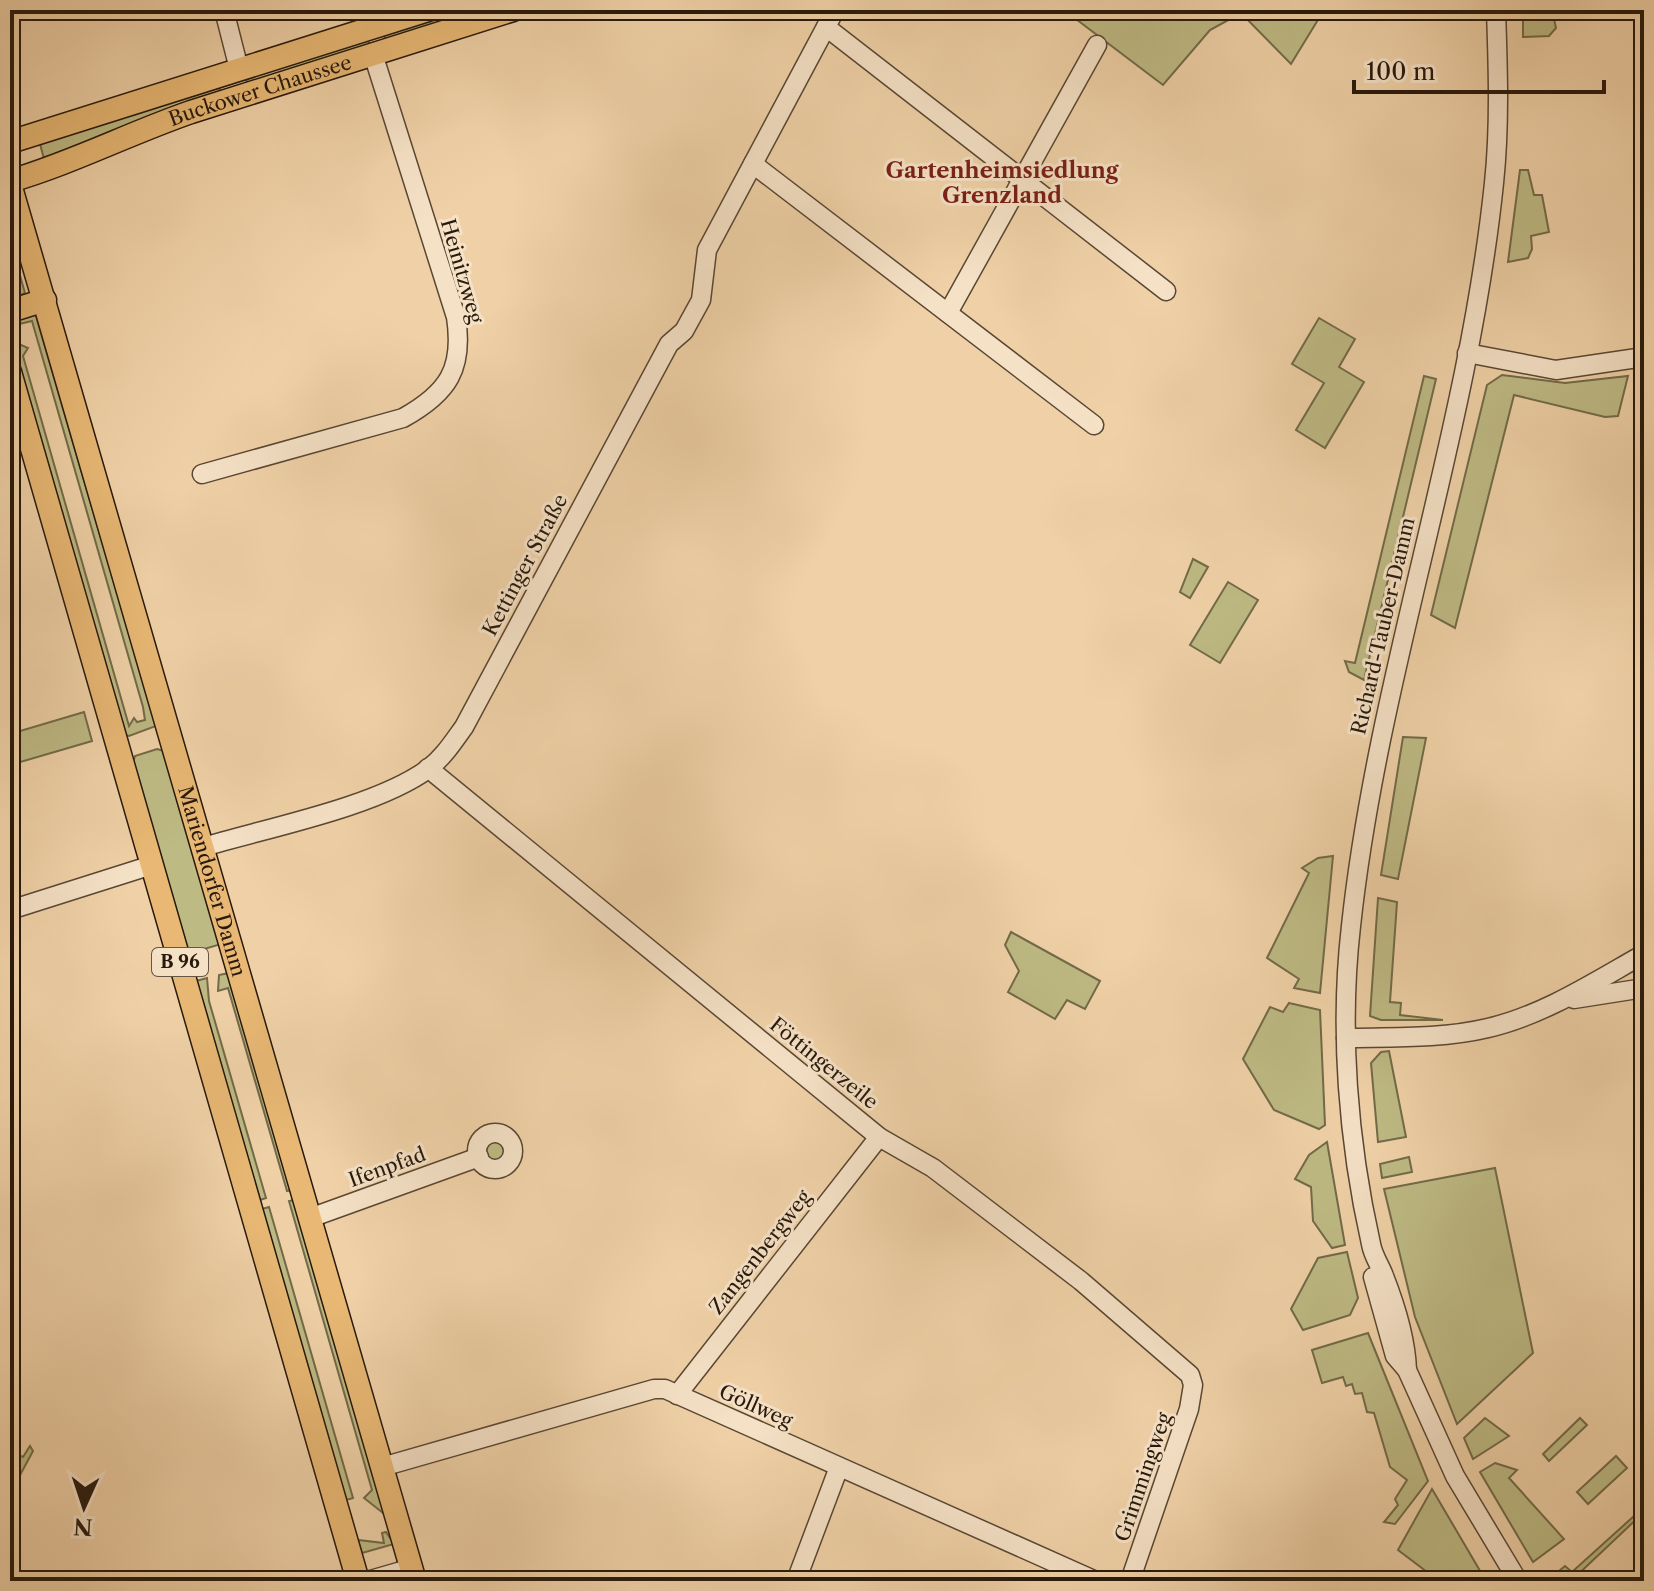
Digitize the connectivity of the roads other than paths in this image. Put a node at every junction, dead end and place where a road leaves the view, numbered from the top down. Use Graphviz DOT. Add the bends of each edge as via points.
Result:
graph roads {
  1 [pos="224,10"];
  2 [pos="428,10"];
  3 [pos="513,10"];
  4 [pos="1496,10"];
  5 [pos="830,18"];
  6 [pos="1097,45"];
  7 [pos="373,54"];
  8 [pos="239,69"];
  9 [pos="10,142"];
  10 [pos="753,164"];
  11 [pos="1022,180"];
  12 [pos="10,182"];
  13 [pos="1166,291"];
  14 [pos="45,300"];
  15 [pos="10,311"];
  16 [pos="948,313"];
  17 [pos="1467,353"];
  18 [pos="1644,357"];
  19 [pos="10,372"];
  20 [pos="1094,425"];
  21 [pos="202,474"];
  22 [pos="428,768"];
  23 [pos="203,847"];
  24 [pos="152,865"];
  25 [pos="10,910"];
  26 [pos="1644,954"];
  27 [pos="1644,988"];
  28 [pos="1559,1001"];
  29 [pos="1346,1038"];
  30 [pos="879,1137"];
  31 [pos="479,1157"];
  32 [pos="310,1218"];
  33 [pos="1193,1385"];
  34 [pos="677,1395"];
  35 [pos="382,1467"];
  36 [pos="839,1467"];
  37 [pos="413,1574"];
  38 [pos="358,1581"];
  39 [pos="367,1581"];
  40 [pos="796,1581"];
  41 [pos="1096,1581"];
  42 [pos="1130,1581"];
  43 [pos="1518,1581"];
  1 -- 8 [label="street"];
  2 -- 8 [label="main road, Buckower Chaussee"];
  3 -- 7 [label="main road, Buckower Chaussee"];
  4 -- 17 [label="street, Richard-Tauber-Damm" via="1494,181"];
  5 -- 10 [label="street, Kettinger Straße"];
  5 -- 11 [label="street, Kettinger Straße"];
  6 -- 11 [label="street"];
  7 -- 12 [label="main road, Buckower Chaussee" via="153,124"];
  7 -- 21 [label="street, Heinitzweg" via="456,317 457,362 429,404 403,418"];
  8 -- 9 [label="main road, Buckower Chaussee"];
  10 -- 16 [label="street"];
  10 -- 22 [label="street, Kettinger Straße" via="707,250 701,300 684,331 669,344 464,727"];
  11 -- 13 [label="street, Kettinger Straße"];
  11 -- 16 [label="street"];
  12 -- 14 [label="main road, Mariendorfer Damm / B 96"];
  14 -- 15 [label="main road"];
  14 -- 23 [label="main road, Mariendorfer Damm / B 96"];
  16 -- 20 [label="street"];
  17 -- 18 [label="street" via="1556,370"];
  17 -- 29 [label="street, Richard-Tauber-Damm" via="1373,774 1351,927"];
  19 -- 24 [label="main road, B 96"];
  22 -- 23 [label="street, Kettinger Straße" via="374,797"];
  22 -- 30 [label="street, Föttingerzeile"];
  23 -- 32 [label="main road, Mariendorfer Damm / B 96"];
  24 -- 25 [label="street"];
  24 -- 38 [label="main road, B 96"];
  26 -- 28 [label="street"];
  27 -- 28 [label="street"];
  28 -- 29 [label="street" via="1487,1028"];
  29 -- 43 [label="street, Richard-Tauber-Damm" via="1356,1160 1383,1320 1395,1356 1407,1370 1455,1476"];
  30 -- 33 [label="street, Föttingerzeile" via="933,1168 1081,1281 1180,1365"];
  30 -- 34 [label="street, Zangenbergweg"];
  31 -- 32 [label="street, Ifenpfad"];
  32 -- 35 [label="main road, Mariendorfer Damm / B 96"];
  33 -- 42 [label="street, Grimmingweg"];
  34 -- 35 [label="street, Göllweg" via="654,1389"];
  34 -- 36 [label="street, Göllweg"];
  35 -- 37 [label="main road, Mariendorfer Damm / B 96"];
  36 -- 40 [label="street"];
  36 -- 41 [label="street, Göllweg"];
  37 -- 39 [label="street"];
}
